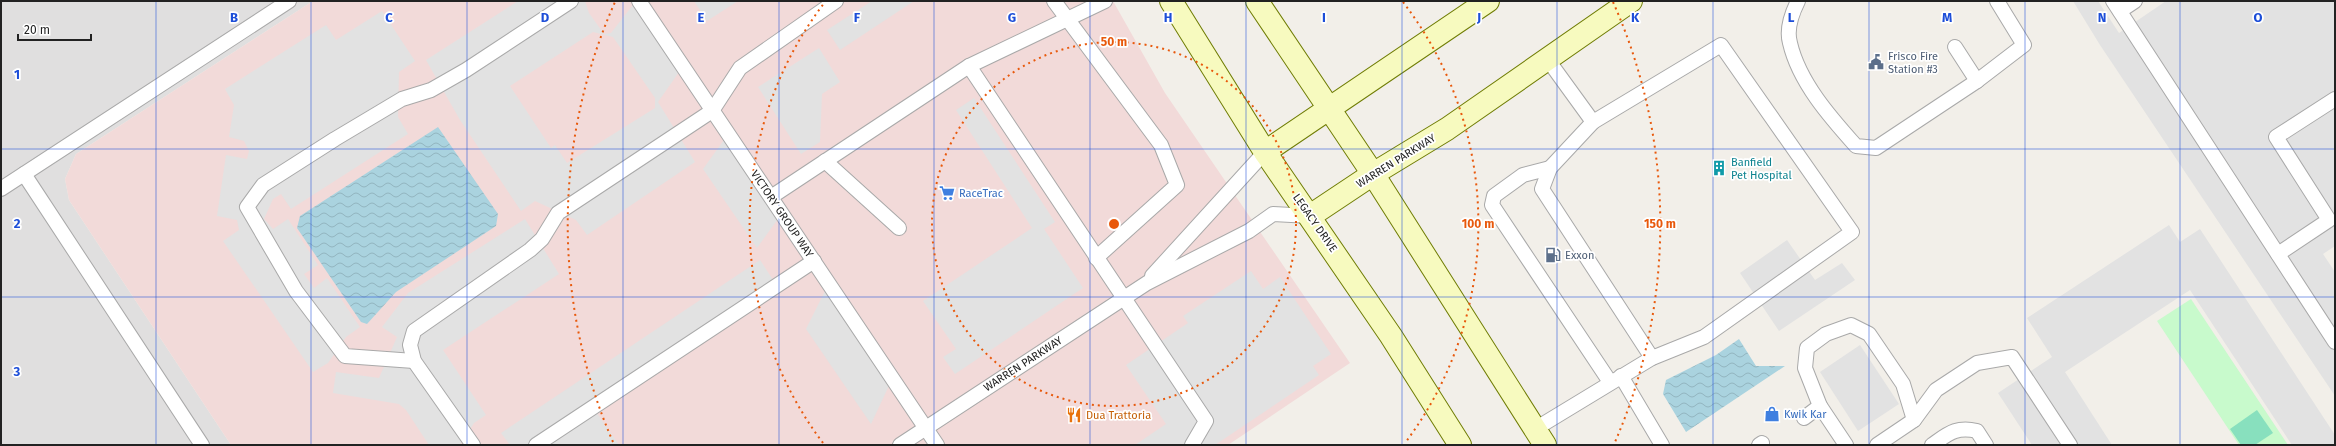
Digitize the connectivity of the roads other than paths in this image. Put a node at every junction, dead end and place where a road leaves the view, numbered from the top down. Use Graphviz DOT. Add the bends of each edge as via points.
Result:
graph roads {
  1 [pos="289,1"];
  2 [pos="571,1"];
  3 [pos="639,1"];
  4 [pos="836,1"];
  5 [pos="1054,1"];
  6 [pos="1105,1"];
  7 [pos="1171,1"];
  8 [pos="1257,1"];
  9 [pos="1488,1"];
  10 [pos="1631,1"];
  11 [pos="1798,1"];
  12 [pos="1996,1"];
  13 [pos="2135,1"];
  14 [pos="2116,6"];
  15 [pos="1067,18"];
  16 [pos="1955,47"];
  17 [pos="1548,60"];
  18 [pos="969,66"];
  19 [pos="1977,81"];
  20 [pos="2335,98"];
  21 [pos="1330,108"];
  22 [pos="712,111"];
  23 [pos="1593,122"];
  24 [pos="1265,152"];
  25 [pos="825,161"];
  26 [pos="1550,168"];
  27 [pos="24,174"];
  28 [pos="1373,174"];
  29 [pos="1,189"];
  30 [pos="771,197"];
  31 [pos="1310,216"];
  32 [pos="899,228"];
  33 [pos="2278,254"];
  34 [pos="1096,258"];
  35 [pos="814,261"];
  36 [pos="1147,282"];
  37 [pos="1123,299"];
  38 [pos="2335,342"];
  39 [pos="1652,358"];
  40 [pos="414,361"];
  41 [pos="1615,379"];
  42 [pos="1820,406"];
  43 [pos="1804,418"];
  44 [pos="1914,420"];
  45 [pos="925,428"];
  46 [pos="1540,437"];
  47 [pos="202,445"];
  48 [pos="473,445"];
  49 [pos="536,445"];
  50 [pos="900,445"];
  51 [pos="937,445"];
  52 [pos="1192,445"];
  53 [pos="1460,445"];
  54 [pos="1662,445"];
  55 [pos="1846,445"];
  56 [pos="1877,445"];
  57 [pos="1932,445"];
  58 [pos="1986,445"];
  59 [pos="2070,445"];
  1 -- 27 [label="lane"];
  2 -- 40 [label="lane" via="432,90 402,98 335,139 263,185 247,207 296,291 345,356"];
  3 -- 22 [label="lane, VICTORY GROUP WAY"];
  4 -- 22 [label="lane" via="740,68"];
  5 -- 15 [label="lane"];
  6 -- 15 [label="lane"];
  7 -- 24 [label="main road, LEGACY DRIVE"];
  8 -- 21 [label="main road"];
  9 -- 21 [label="main road, WARREN PARKWAY"];
  10 -- 17 [label="main road, WARREN PARKWAY"];
  11 -- 19 [label="lane" via="1791,15 1789,42 1803,77 1830,117 1856,146 1876,148"];
  12 -- 19 [label="lane" via="2024,45"];
  13 -- 14 [label="lane"];
  14 -- 33 [label="lane"];
  15 -- 18 [label="lane"];
  15 -- 34 [label="lane" via="1161,145 1177,185"];
  16 -- 19 [label="lane"];
  17 -- 23 [label="lane"];
  17 -- 28 [label="main road, WARREN PARKWAY" via="1447,129"];
  18 -- 25 [label="lane"];
  18 -- 34 [label="lane"];
  20 -- 33 [label="lane" via="2276,137 2330,220"];
  21 -- 24 [label="main road, WARREN PARKWAY"];
  21 -- 28 [label="main road"];
  22 -- 30 [label="lane, VICTORY GROUP WAY"];
  22 -- 40 [label="lane" via="558,213 542,239 530,250 417,327 410,345"];
  23 -- 26 [label="lane"];
  23 -- 39 [label="lane" via="1720,45 1852,232 1704,337"];
  24 -- 31 [label="main road, LEGACY DRIVE"];
  24 -- 36 [label="lane, WARREN PARKWAY"];
  25 -- 30 [label="lane"];
  25 -- 32 [label="lane"];
  26 -- 39 [label="lane" via="1542,189"];
  26 -- 41 [label="lane" via="1523,175 1494,196 1492,205"];
  27 -- 29 [label="lane"];
  27 -- 47 [label="lane"];
  28 -- 31 [label="main road, WARREN PARKWAY"];
  28 -- 46 [label="main road"];
  30 -- 35 [label="lane, VICTORY GROUP WAY"];
  31 -- 36 [label="lane, WARREN PARKWAY" via="1273,214 1249,231"];
  31 -- 53 [label="main road, LEGACY DRIVE" via="1391,336"];
  33 -- 38 [label="lane"];
  34 -- 37 [label="lane"];
  35 -- 45 [label="lane, VICTORY GROUP WAY"];
  35 -- 49 [label="lane"];
  36 -- 37 [label="lane, WARREN PARKWAY"];
  37 -- 45 [label="lane, WARREN PARKWAY"];
  37 -- 52 [label="lane" via="1206,421"];
  39 -- 41 [label="lane"];
  40 -- 48 [label="lane"];
  41 -- 46 [label="lane"];
  41 -- 54 [label="lane"];
  42 -- 43 [label="lane"];
  42 -- 44 [label="lane" via="1805,368 1807,348 1826,334 1851,326 1869,334 1903,384"];
  42 -- 55 [label="lane"];
  44 -- 56 [label="lane"];
  44 -- 59 [label="lane" via="1936,390 1977,363 2012,357"];
  45 -- 50 [label="lane, WARREN PARKWAY"];
  45 -- 51 [label="lane, VICTORY GROUP WAY"];
  57 -- 58 [label="lane" via="1964,428 1976,430"];
}
